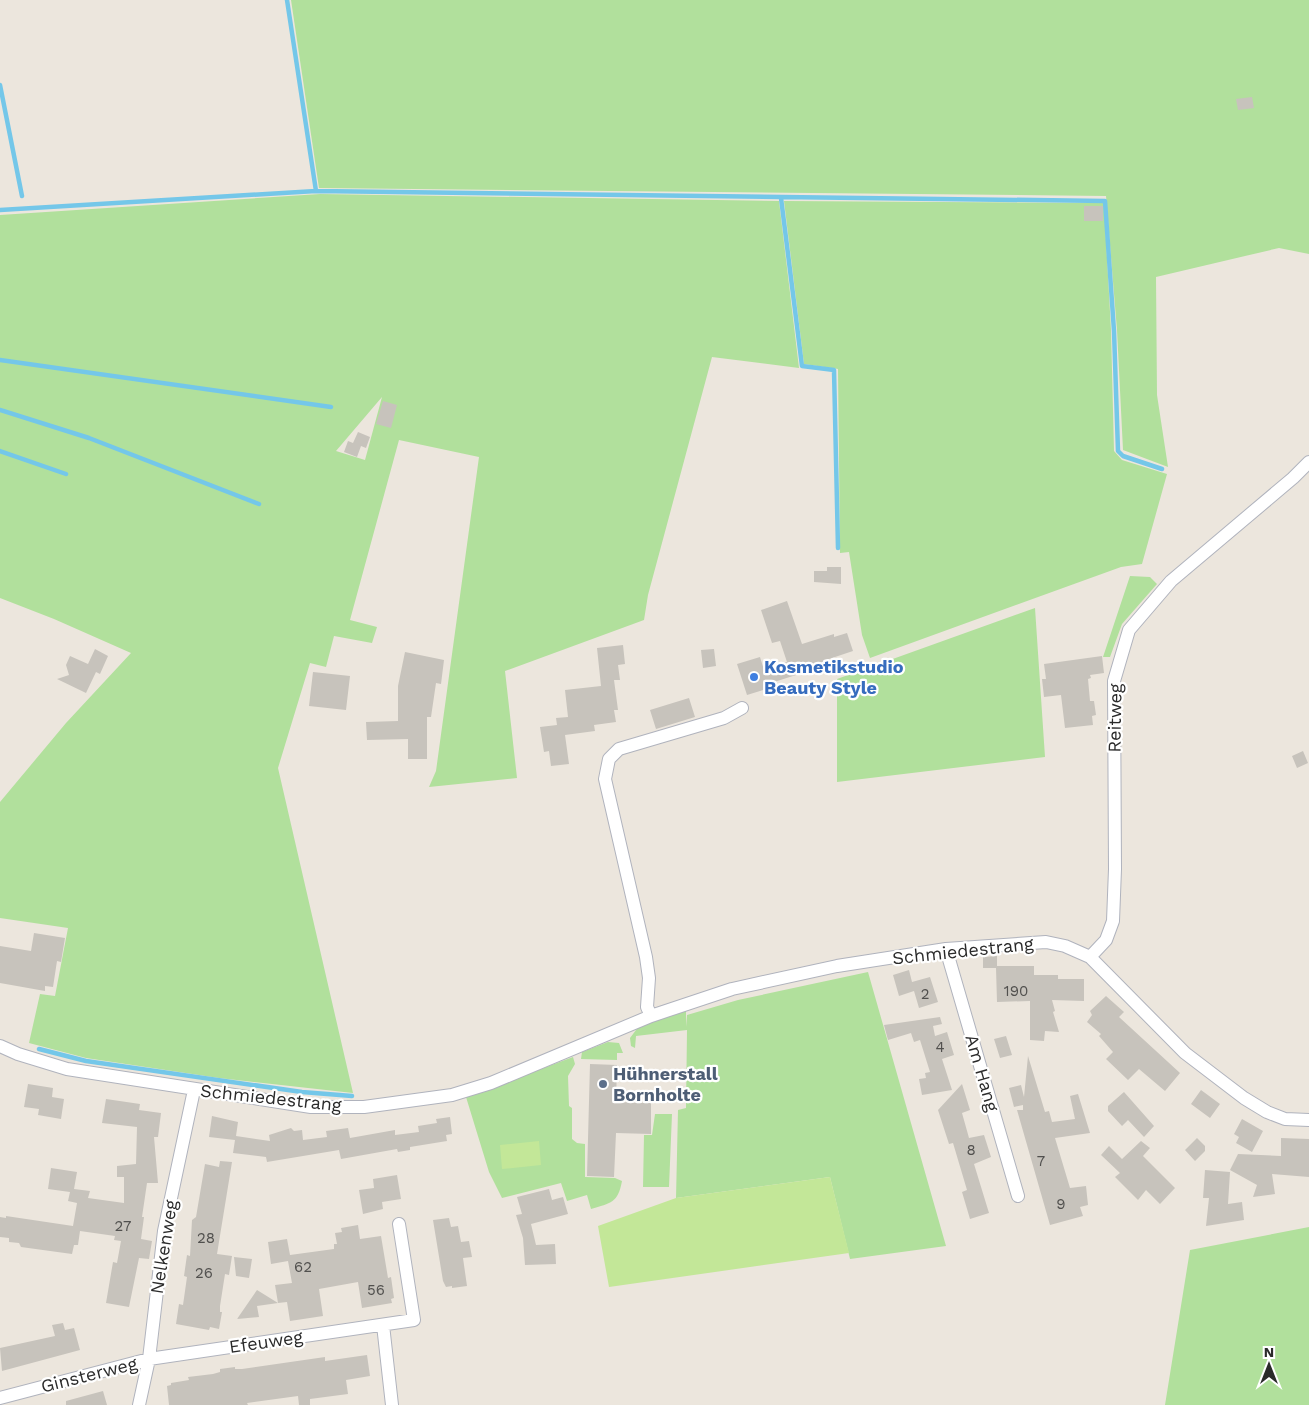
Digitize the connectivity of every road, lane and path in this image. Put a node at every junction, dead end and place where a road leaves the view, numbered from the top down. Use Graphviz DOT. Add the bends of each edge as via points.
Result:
graph roads {
  1 [pos="1309,462"];
  2 [pos="742,708"];
  3 [pos="946,949"];
  4 [pos="1090,957"];
  5 [pos="650,1016"];
  6 [pos="0,1046"];
  7 [pos="194,1090"];
  8 [pos="1309,1120"];
  9 [pos="1018,1196"];
  10 [pos="399,1224"];
  11 [pos="382,1325"];
  12 [pos="149,1359"];
  13 [pos="0,1398"];
  14 [pos="139,1405"];
  15 [pos="392,1405"];
  1 -- 4 [label="street, Reitweg" via="1171,580 1129,630 1114,681 1113,922 1106,940"];
  2 -- 5 [label="street" via="724,718 619,749 609,758 605,779 646,957"];
  3 -- 4 [label="street, Schmiedestrang" via="1046,942"];
  3 -- 5 [label="street, Schmiedestrang" via="837,966 732,989"];
  3 -- 9 [label="street, Am Hang"];
  4 -- 8 [label="street, Schmiedestrang" via="1185,1053 1244,1098 1285,1119"];
  5 -- 7 [label="street, Schmiedestrang" via="491,1083 452,1095 364,1107 311,1107"];
  6 -- 7 [label="street, Schmiedestrang" via="67,1069"];
  7 -- 12 [label="street, Nelkenweg" via="164,1231"];
  10 -- 11 [label="street, Efeuweg" via="414,1320"];
  11 -- 12 [label="street, Efeuweg"];
  11 -- 15 [label="street"];
  12 -- 13 [label="street, Ginsterweg"];
  12 -- 14 [label="street, Nelkenweg"];
}
